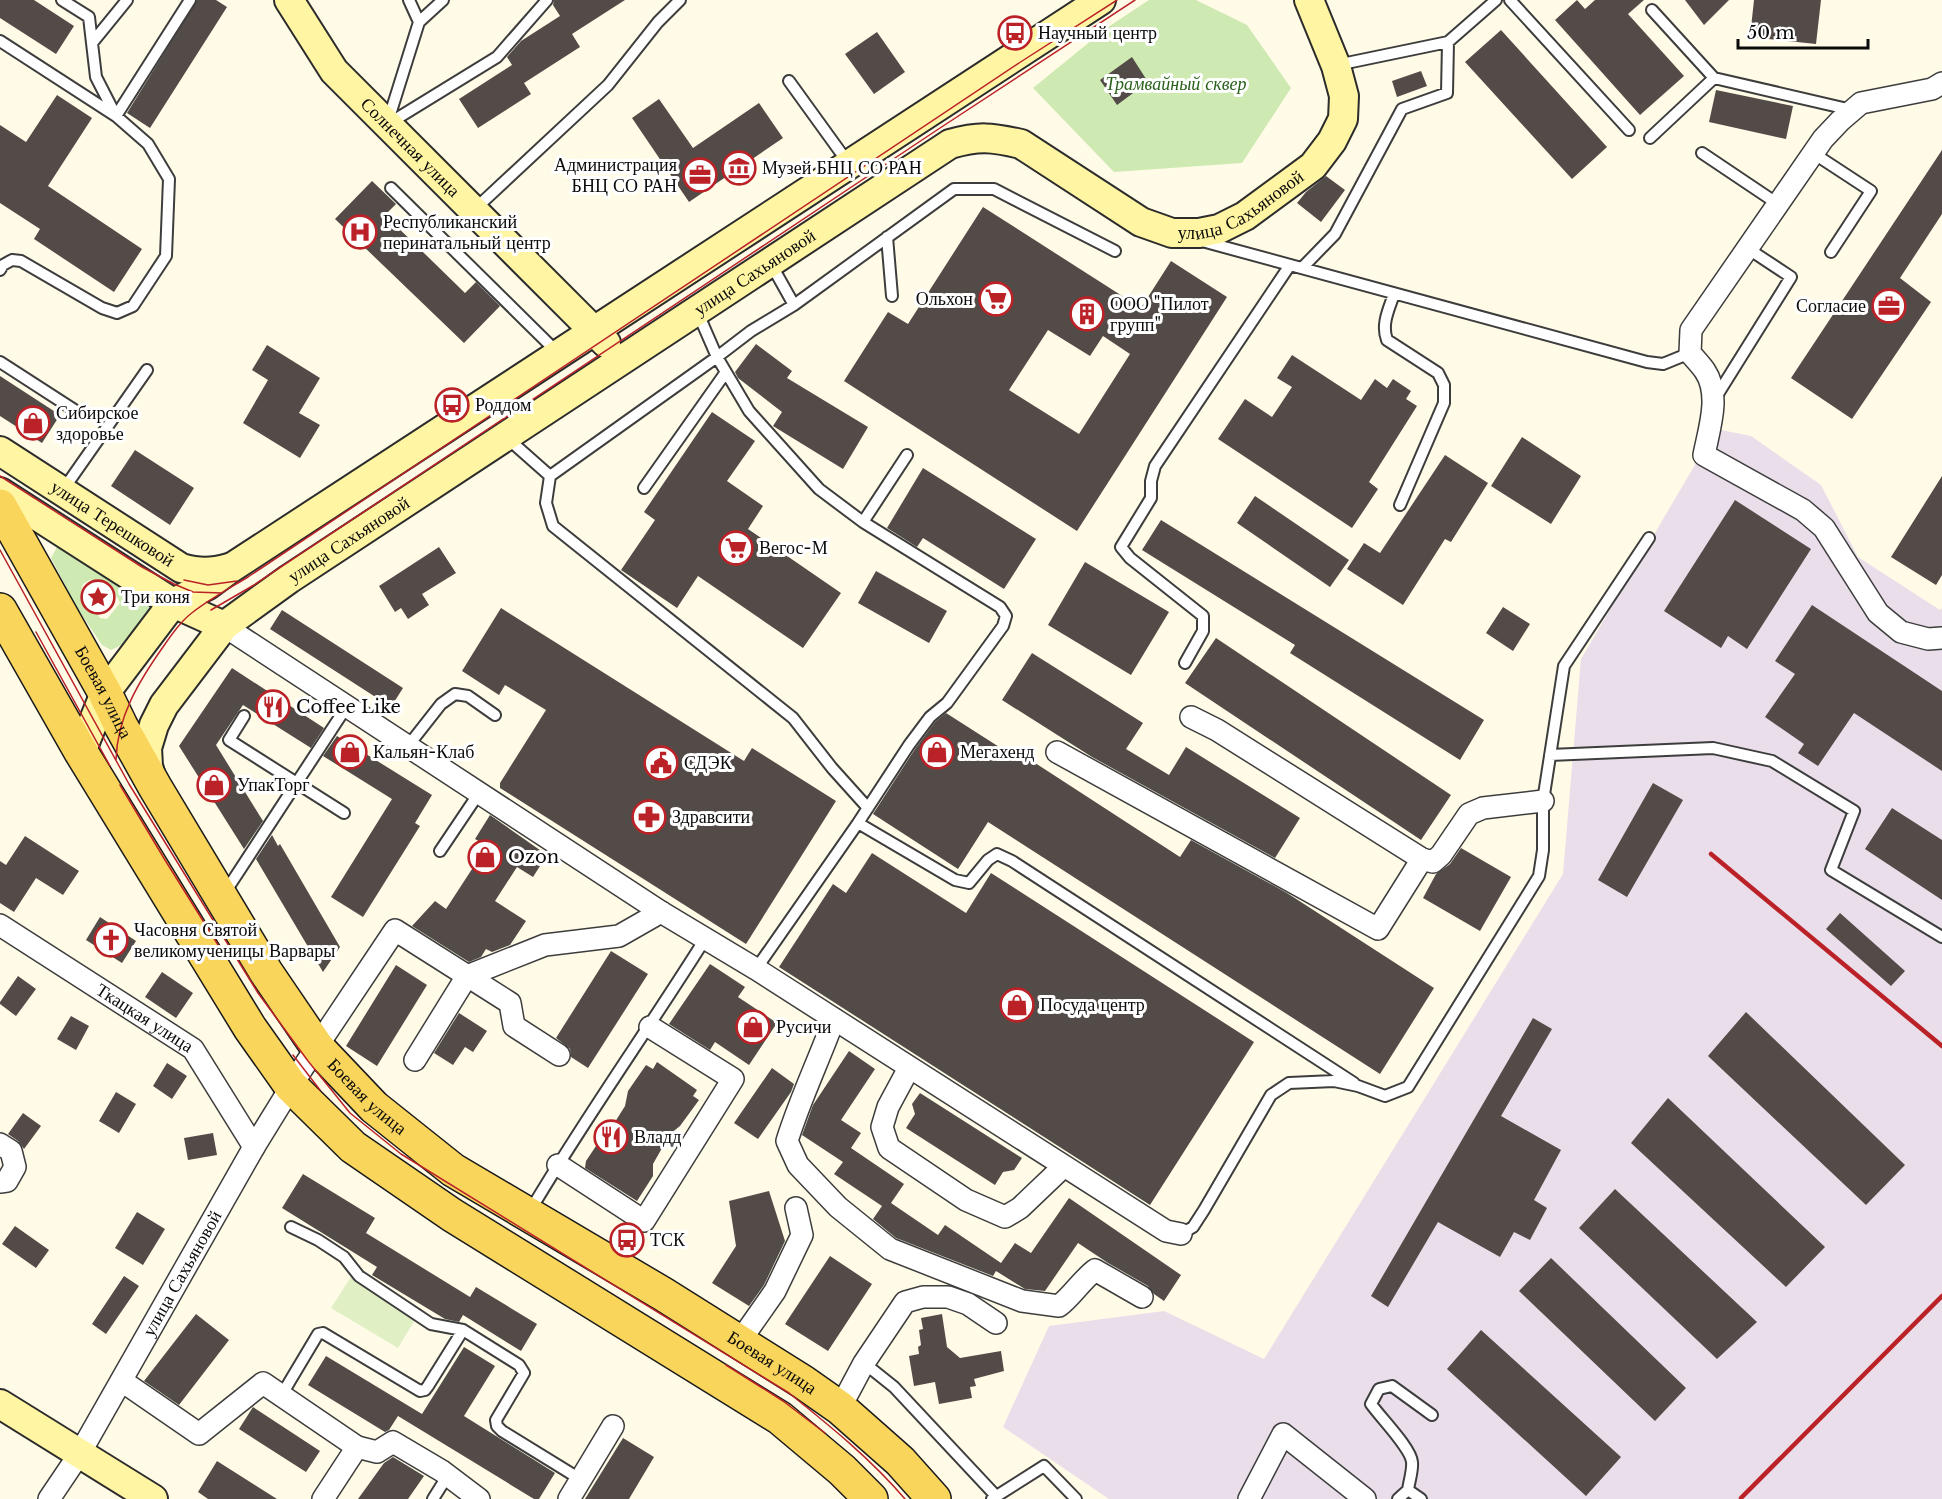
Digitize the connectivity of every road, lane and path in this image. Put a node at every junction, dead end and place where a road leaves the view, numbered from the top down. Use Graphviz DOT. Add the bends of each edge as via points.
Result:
graph roads {
  1 [pos="62,0"];
  2 [pos="127,0"];
  3 [pos="190,0"];
  4 [pos="289,0"];
  5 [pos="409,0"];
  6 [pos="443,0"];
  7 [pos="547,0"];
  8 [pos="680,0"];
  9 [pos="1101,0"];
  10 [pos="1309,0"];
  11 [pos="1496,0"];
  12 [pos="1510,0"];
  13 [pos="1652,10"];
  14 [pos="419,22"];
  15 [pos="0,41"];
  16 [pos="1448,42"];
  17 [pos="92,43"];
  18 [pos="1336,66"];
  19 [pos="1714,78"];
  20 [pos="789,81"];
  21 [pos="1942,83"];
  22 [pos="1852,110"];
  23 [pos="116,116"];
  24 [pos="387,124"];
  25 [pos="1629,129"];
  26 [pos="1650,138"];
  27 [pos="1702,153"];
  28 [pos="1813,153"];
  29 [pos="849,164"];
  30 [pos="391,188"];
  31 [pos="1778,204"];
  32 [pos="473,210"];
  33 [pos="1172,233"];
  34 [pos="887,237"];
  35 [pos="1747,248"];
  36 [pos="1115,251"];
  37 [pos="1831,252"];
  38 [pos="770,263"];
  39 [pos="1296,266"];
  40 [pos="0,270"];
  41 [pos="1394,294"];
  42 [pos="892,296"];
  43 [pos="794,305"];
  44 [pos="697,311"];
  45 [pos="594,330"];
  46 [pos="559,353"];
  47 [pos="1690,353"];
  48 [pos="717,357"];
  49 [pos="623,360"];
  50 [pos="0,362"];
  51 [pos="147,370"];
  52 [pos="726,372"];
  53 [pos="1712,402"];
  54 [pos="79,413"];
  55 [pos="506,437"];
  56 [pos="0,451"];
  57 [pos="907,455"];
  58 [pos="550,476"];
  59 [pos="644,488"];
  60 [pos="0,492"];
  61 [pos="62,492"];
  62 [pos="1400,505"];
  63 [pos="0,506"];
  64 [pos="863,522"];
  65 [pos="7,538"];
  66 [pos="1649,538"];
  67 [pos="231,568"];
  68 [pos="198,590"];
  69 [pos="173,603"];
  70 [pos="0,610"];
  71 [pos="224,626"];
  72 [pos="1937,642"];
  73 [pos="1185,663"];
  74 [pos="105,693"];
  75 [pos="347,706"];
  76 [pos="495,715"];
  77 [pos="244,716"];
  78 [pos="1191,717"];
  79 [pos="408,746"];
  80 [pos="81,752"];
  81 [pos="1057,752"];
  82 [pos="1550,755"];
  83 [pos="297,783"];
  84 [pos="155,788"];
  85 [pos="479,793"];
  86 [pos="1543,801"];
  87 [pos="868,808"];
  88 [pos="344,813"];
  89 [pos="858,823"];
  90 [pos="440,851"];
  91 [pos="1422,859"];
  92 [pos="223,897"];
  93 [pos="661,912"];
  94 [pos="0,925"];
  95 [pos="1942,937"];
  96 [pos="705,939"];
  97 [pos="756,969"];
  98 [pos="467,976"];
  99 [pos="834,1019"];
  100 [pos="650,1027"];
  101 [pos="316,1047"];
  102 [pos="559,1055"];
  103 [pos="415,1060"];
  104 [pos="909,1068"];
  105 [pos="291,1086"];
  106 [pos="1358,1086"];
  107 [pos="0,1144"];
  108 [pos="254,1147"];
  109 [pos="558,1165"];
  110 [pos="1063,1167"];
  111 [pos="0,1182"];
  112 [pos="796,1208"];
  113 [pos="528,1215"];
  114 [pos="291,1227"];
  115 [pos="1181,1234"];
  116 [pos="1142,1297"];
  117 [pos="996,1323"];
  118 [pos="463,1330"];
  119 [pos="740,1341"];
  120 [pos="864,1363"];
  121 [pos="122,1381"];
  122 [pos="281,1396"];
  123 [pos="0,1404"];
  124 [pos="840,1408"];
  125 [pos="1432,1415"];
  126 [pos="613,1426"];
  127 [pos="357,1447"];
  128 [pos="80,1453"];
  129 [pos="448,1475"];
  130 [pos="580,1479"];
  131 [pos="1408,1490"];
  132 [pos="994,1497"];
  133 [pos="49,1499"];
  134 [pos="153,1499"];
  135 [pos="323,1499"];
  136 [pos="433,1499"];
  137 [pos="479,1499"];
  138 [pos="569,1499"];
  139 [pos="871,1499"];
  140 [pos="934,1499"];
  141 [pos="1076,1499"];
  142 [pos="1249,1499"];
  143 [pos="1365,1499"];
  144 [pos="1398,1499"];
  145 [pos="1420,1499"];
  1 -- 17 [label="lane" via="89,17"];
  2 -- 17 [label="lane"];
  3 -- 23 [label="lane"];
  4 -- 24 [label="main road, Солнечная улица" via="334,71"];
  5 -- 14 [label="lane"];
  6 -- 14 [label="lane"];
  7 -- 24 [label="lane" via="497,57"];
  8 -- 32 [label="lane" via="608,85"];
  9 -- 29 [label="main road"];
  10 -- 18 [label="main road, улица Сахьяновой"];
  11 -- 16 [label="lane"];
  12 -- 25 [label="lane"];
  13 -- 19 [label="lane"];
  14 -- 24 [label="lane"];
  15 -- 23 [label="lane"];
  16 -- 18 [label="lane"];
  16 -- 39 [label="lane" via="1448,93 1402,109 1335,234"];
  17 -- 23 [label="lane" via="96,77"];
  18 -- 33 [label="main road, улица Сахьяновой" via="1344,96 1343,119 1312,166 1245,216 1219,229"];
  19 -- 22 [label="lane"];
  19 -- 26 [label="lane"];
  20 -- 29 [label="lane"];
  21 -- 22 [label="street" via="1932,89 1861,103"];
  22 -- 28 [label="street"];
  23 -- 40 [label="lane" via="148,144 169,179 165,256 133,306 117,313 102,308 21,261 12,260"];
  24 -- 32 [label="main road, Солнечная улица"];
  27 -- 31 [label="lane"];
  28 -- 31 [label="street"];
  28 -- 37 [label="lane" via="1871,191"];
  29 -- 45 [label="main road"];
  30 -- 46 [label="lane"];
  31 -- 35 [label="street"];
  32 -- 45 [label="main road, Солнечная улица"];
  33 -- 38 [label="main road, улица Сахьяновой" via="1141,222 1021,144 974,138 950,144"];
  33 -- 39 [label="lane"];
  34 -- 36 [label="lane" via="954,189 978,188 994,189"];
  34 -- 42 [label="lane"];
  34 -- 43 [label="lane"];
  35 -- 47 [label="street" via="1691,330"];
  35 -- 53 [label="lane" via="1791,277"];
  38 -- 43 [label="lane"];
  38 -- 44 [label="main road, улица Сахьяновой"];
  39 -- 41 [label="lane"];
  39 -- 73 [label="lane" via="1155,466 1151,498 1121,547 1203,616 1203,631"];
  41 -- 47 [label="lane" via="1647,362 1663,364"];
  41 -- 62 [label="lane" via="1385,320 1387,340 1438,373 1444,385 1444,403"];
  43 -- 48 [label="lane"];
  44 -- 48 [label="lane"];
  44 -- 49 [label="main road, улица Сахьяновой"];
  45 -- 46 [label="main road"];
  45 -- 49 [label="main road, Солнечная улица"];
  46 -- 67 [label="main road"];
  47 -- 53 [label="street" via="1712,385"];
  48 -- 52 [label="lane"];
  48 -- 58 [label="lane"];
  49 -- 55 [label="main road, улица Сахьяновой"];
  50 -- 54 [label="lane"];
  51 -- 61 [label="lane"];
  52 -- 59 [label="lane"];
  52 -- 64 [label="lane" via="749,411 819,489"];
  53 -- 72 [label="street" via="1704,455 1803,510 1824,528 1878,613 1901,632"];
  55 -- 58 [label="lane"];
  55 -- 71 [label="main road, улица Сахьяновой"];
  56 -- 61 [label="main road, улица Терешковой"];
  57 -- 64 [label="lane"];
  58 -- 87 [label="lane" via="546,503 553,526 793,718"];
  60 -- 69 [label="main road, улица Терешковой"];
  61 -- 67 [label="main road, улица Терешковой" via="181,568 210,573"];
  63 -- 65 [label="main road, Боевая улица"];
  64 -- 87 [label="lane" via="1000,607 1006,616 1003,626 947,703 930,717 909,745"];
  65 -- 74 [label="main road, Боевая улица"];
  66 -- 82 [label="lane" via="1564,666"];
  67 -- 68 [label="main road"];
  68 -- 69 [label="main road"];
  68 -- 71 [label="main road"];
  69 -- 71 [label="main road, улица Терешковой"];
  69 -- 74 [label="main road"];
  70 -- 80 [label="main road"];
  71 -- 75 [label="street"];
  71 -- 84 [label="main road, улица Сахьяновой" via="164,705 154,725 147,748"];
  74 -- 80 [label="main road"];
  74 -- 84 [label="main road, Боевая улица"];
  75 -- 79 [label="street"];
  75 -- 83 [label="lane"];
  76 -- 79 [label="lane" via="468,696 455,694 441,704"];
  77 -- 83 [label="lane" via="229,740"];
  78 -- 91 [label="street"];
  79 -- 85 [label="street"];
  80 -- 105 [label="main road" via="250,1028"];
  81 -- 91 [label="street" via="1378,929"];
  82 -- 86 [label="lane"];
  82 -- 95 [label="lane" via="1713,748 1772,761 1854,811 1831,870"];
  83 -- 88 [label="lane"];
  83 -- 92 [label="lane"];
  84 -- 92 [label="main road, Боевая улица"];
  85 -- 90 [label="lane"];
  85 -- 93 [label="street"];
  86 -- 91 [label="street" via="1484,808 1469,814 1441,855 1433,862"];
  86 -- 106 [label="lane" via="1539,876 1408,1088 1385,1096"];
  87 -- 89 [label="lane"];
  89 -- 97 [label="lane"];
  89 -- 106 [label="lane" via="955,880 969,883 997,854 1012,861"];
  92 -- 101 [label="main road, Боевая улица"];
  93 -- 96 [label="street"];
  93 -- 98 [label="street" via="619,936 545,945"];
  94 -- 108 [label="street, Ткацкая улица" via="193,1049"];
  96 -- 97 [label="street"];
  96 -- 100 [label="lane"];
  97 -- 99 [label="street"];
  98 -- 101 [label="street, улица Сахьяновой" via="395,930"];
  98 -- 102 [label="street" via="510,1004 514,1026"];
  98 -- 103 [label="street"];
  99 -- 104 [label="street"];
  99 -- 116 [label="street" via="787,1141 798,1165 838,1208 891,1249 1022,1301 1059,1306 1095,1270"];
  100 -- 109 [label="lane"];
  100 -- 109 [label="street" via="733,1079 644,1221"];
  101 -- 105 [label="street, улица Сахьяновой"];
  101 -- 113 [label="main road, Боевая улица" via="383,1114 453,1170"];
  104 -- 110 [label="street"];
  104 -- 110 [label="street" via="882,1127 889,1148 966,1200 1005,1217"];
  105 -- 108 [label="street, улица Сахьяновой"];
  105 -- 139 [label="main road" via="353,1147 452,1215 780,1418"];
  106 -- 115 [label="lane" via="1289,1083 1271,1095 1193,1227"];
  107 -- 111 [label="street" via="11,1151 15,1167 7,1181"];
  108 -- 121 [label="street, улица Сахьяновой"];
  109 -- 113 [label="lane"];
  110 -- 115 [label="street" via="1166,1231"];
  112 -- 119 [label="street" via="802,1234 775,1291"];
  113 -- 119 [label="main road, Боевая улица"];
  114 -- 118 [label="lane" via="344,1257 359,1276 431,1324"];
  117 -- 120 [label="street" via="968,1304 923,1296 905,1302"];
  118 -- 122 [label="lane" via="428,1386 420,1391 328,1335 318,1334"];
  118 -- 130 [label="lane" via="523,1368 522,1377 496,1420 497,1426"];
  119 -- 124 [label="main road, Боевая улица"];
  120 -- 124 [label="street"];
  120 -- 132 [label="lane" via="894,1387"];
  121 -- 122 [label="street" via="199,1434 263,1383"];
  121 -- 128 [label="street, улица Сахьяновой"];
  122 -- 127 [label="street"];
  123 -- 128 [label="main road"];
  124 -- 140 [label="main road, Боевая улица" via="900,1461"];
  125 -- 131 [label="lane" via="1392,1386 1379,1389 1371,1404 1412,1460"];
  126 -- 130 [label="street"];
  127 -- 129 [label="street" via="377,1452 393,1442"];
  127 -- 135 [label="street"];
  128 -- 133 [label="street, улица Сахьяновой"];
  128 -- 134 [label="main road"];
  129 -- 136 [label="lane"];
  129 -- 137 [label="street"];
  130 -- 138 [label="street"];
  131 -- 144 [label="lane"];
  131 -- 145 [label="lane"];
  132 -- 141 [label="lane" via="1044,1466"];
  142 -- 143 [label="street" via="1283,1434"];
}
